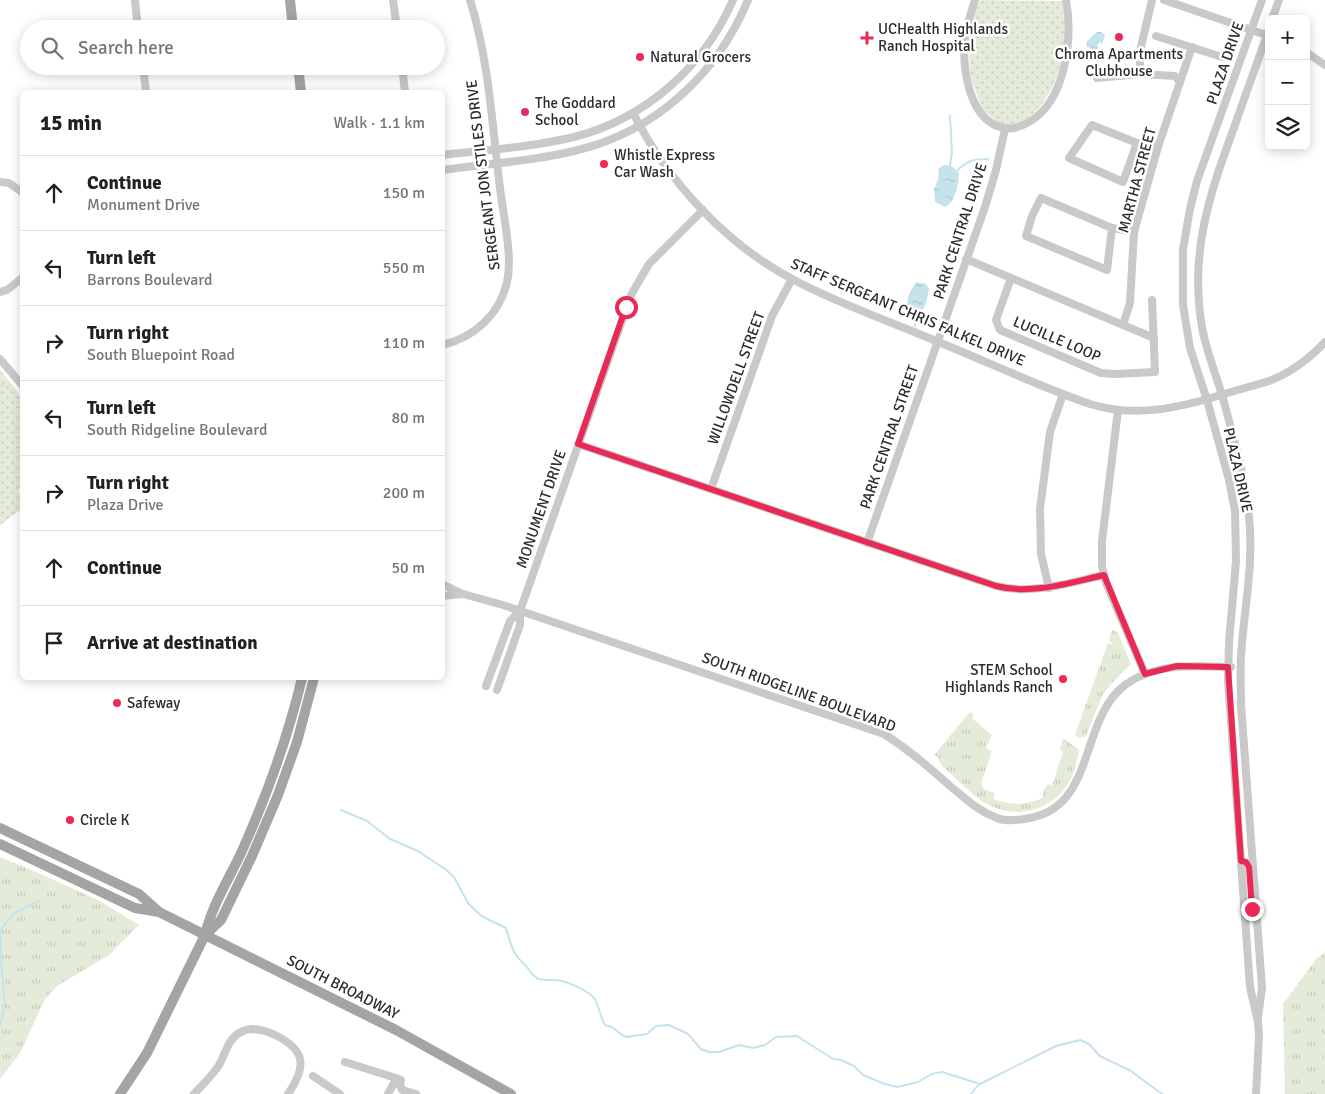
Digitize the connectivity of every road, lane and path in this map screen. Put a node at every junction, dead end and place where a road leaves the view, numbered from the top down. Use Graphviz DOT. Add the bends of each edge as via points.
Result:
graph roads {
  1 [pos="135,0"];
  2 [pos="290,0"];
  3 [pos="393,0"];
  4 [pos="470,0"];
  5 [pos="733,0"];
  6 [pos="748,0"];
  7 [pos="975,0"];
  8 [pos="1068,0"];
  9 [pos="1152,0"];
  10 [pos="1164,0"];
  11 [pos="1262,0"];
  12 [pos="1279,0"];
  13 [pos="1273,15"];
  14 [pos="137,20"];
  15 [pos="292,20"];
  16 [pos="396,20"];
  17 [pos="1251,30"];
  18 [pos="1265,32"];
  19 [pos="1156,36"];
  20 [pos="1265,41"];
  21 [pos="1192,47"];
  22 [pos="1310,55"];
  23 [pos="1222,57"];
  24 [pos="1325,65"];
  25 [pos="1140,74"];
  26 [pos="144,75"];
  27 [pos="299,75"];
  28 [pos="403,75"];
  29 [pos="1097,78"];
  30 [pos="1180,82"];
  31 [pos="146,90"];
  32 [pos="301,90"];
  33 [pos="405,90"];
  34 [pos="633,113"];
  35 [pos="640,126"];
  36 [pos="1005,129"];
  37 [pos="1137,143"];
  38 [pos="1158,147"];
  39 [pos="495,149"];
  40 [pos="445,155"];
  41 [pos="497,163"];
  42 [pos="445,170"];
  43 [pos="0,182"];
  44 [pos="20,190"];
  45 [pos="703,210"];
  46 [pos="1112,228"];
  47 [pos="1134,232"];
  48 [pos="966,259"];
  49 [pos="1010,278"];
  50 [pos="792,279"];
  51 [pos="20,280"];
  52 [pos="0,292"];
  53 [pos="1152,300"];
  54 [pos="1123,326"];
  55 [pos="1154,338"];
  56 [pos="938,341"];
  57 [pos="1325,342"];
  58 [pos="445,344"];
  59 [pos="0,359"];
  60 [pos="20,383"];
  61 [pos="1064,394"];
  62 [pos="1221,394"];
  63 [pos="1207,400"];
  64 [pos="1118,410"];
  65 [pos="578,444"];
  66 [pos="711,489"];
  67 [pos="867,542"];
  68 [pos="1104,575"];
  69 [pos="445,585"];
  70 [pos="1048,588"];
  71 [pos="463,594"];
  72 [pos="445,596"];
  73 [pos="520,611"];
  74 [pos="1228,667"];
  75 [pos="1240,667"];
  76 [pos="1145,674"];
  77 [pos="301,680"];
  78 [pos="313,680"];
  79 [pos="486,686"];
  80 [pos="497,690"];
  81 [pos="0,828"];
  82 [pos="0,844"];
  83 [pos="1241,861"];
  84 [pos="159,912"];
  85 [pos="1257,914"];
  86 [pos="206,935"];
  87 [pos="1258,1022"];
  88 [pos="345,1062"];
  89 [pos="313,1076"];
  90 [pos="401,1084"];
  91 [pos="120,1094"];
  92 [pos="194,1094"];
  93 [pos="288,1094"];
  94 [pos="340,1094"];
  95 [pos="388,1094"];
  96 [pos="416,1094"];
  97 [pos="511,1094"];
  98 [pos="1256,1094"];
  1 -- 14 [label="street"];
  2 -- 15 [label="main road"];
  3 -- 16 [label="street"];
  4 -- 39 [label="street, SERGEANT JON STILES DRIVE" via="480,32"];
  5 -- 34 [label="street" via="717,31 690,67 668,89"];
  6 -- 35 [label="street" via="729,39 704,72 670,104"];
  7 -- 36 [label="street" via="965,36 966,75 979,111 991,123"];
  8 -- 36 [label="street" via="1066,54 1053,96 1032,121"];
  9 -- 25 [label="street" via="1140,51"];
  10 -- 17 [label="street"];
  11 -- 17 [label="street, PLAZA DRIVE"];
  12 -- 13 [label="street"];
  17 -- 18 [label="street"];
  17 -- 63 [label="street, PLAZA DRIVE" via="1197,181 1184,249 1182,283 1186,326"];
  19 -- 21 [label="street"];
  20 -- 62 [label="street, PLAZA DRIVE" via="1212,186 1199,250 1198,283 1205,344"];
  21 -- 23 [label="street"];
  21 -- 30 [label="street, MARTHA STREET"];
  22 -- 24 [label="street"];
  25 -- 29 [label="street"];
  25 -- 30 [label="street" via="1176,76"];
  26 -- 31 [label="street"];
  27 -- 32 [label="main road"];
  28 -- 33 [label="street"];
  30 -- 38 [label="street, MARTHA STREET"];
  34 -- 35 [label="street, STAFF SERGEANT CHRIS FALKEL DRIVE"];
  34 -- 39 [label="street" via="576,136"];
  35 -- 41 [label="street" via="581,150"];
  35 -- 45 [label="street, STAFF SERGEANT CHRIS FALKEL DRIVE" via="674,177"];
  36 -- 48 [label="street, PARK CENTRAL DRIVE" via="996,170"];
  37 -- 37 [label="street" via="1092,125 1069,158 1123,182"];
  37 -- 38 [label="street"];
  38 -- 47 [label="street, MARTHA STREET"];
  39 -- 40 [label="street"];
  39 -- 41 [label="street, SERGEANT JON STILES DRIVE"];
  41 -- 42 [label="street"];
  41 -- 58 [label="street, SERGEANT JON STILES DRIVE" via="508,250 506,286 498,306 484,323 456,342"];
  43 -- 44 [label="street" via="9,182"];
  45 -- 50 [label="street, STAFF SERGEANT CHRIS FALKEL DRIVE" via="752,253"];
  45 -- 65 [label="street, MONUMENT DRIVE" via="653,260 635,286"];
  46 -- 46 [label="street" via="1040,198 1026,236 1107,270"];
  46 -- 47 [label="street"];
  47 -- 54 [label="street, MARTHA STREET" via="1130,303"];
  48 -- 49 [label="street"];
  48 -- 56 [label="street, PARK CENTRAL DRIVE"];
  49 -- 54 [label="street"];
  49 -- 55 [label="street, LUCILLE LOOP" via="996,320 1000,330 1101,373 1155,372"];
  50 -- 56 [label="street, STAFF SERGEANT CHRIS FALKEL DRIVE"];
  50 -- 66 [label="street, WILLOWDELL STREET" via="768,328"];
  51 -- 52 [label="street"];
  53 -- 55 [label="street, LUCILLE LOOP"];
  54 -- 55 [label="street"];
  56 -- 61 [label="street, STAFF SERGEANT CHRIS FALKEL DRIVE"];
  56 -- 67 [label="street, PARK CENTRAL STREET"];
  57 -- 62 [label="street, STAFF SERGEANT CHRIS FALKEL DRIVE" via="1295,367 1270,380"];
  59 -- 60 [label="street"];
  61 -- 64 [label="street, STAFF SERGEANT CHRIS FALKEL DRIVE"];
  61 -- 70 [label="street" via="1048,438 1040,509 1041,554"];
  62 -- 63 [label="street, STAFF SERGEANT CHRIS FALKEL DRIVE"];
  62 -- 75 [label="street, PLAZA DRIVE" via="1250,519 1250,561"];
  63 -- 64 [label="street, STAFF SERGEANT CHRIS FALKEL DRIVE" via="1160,410"];
  63 -- 74 [label="street, PLAZA DRIVE" via="1230,480 1235,511 1236,560"];
  64 -- 68 [label="street" via="1102,541"];
  65 -- 66 [label="street"];
  65 -- 73 [label="street, MONUMENT DRIVE"];
  66 -- 67 [label="street"];
  67 -- 70 [label="street" via="996,586 1017,590"];
  68 -- 70 [label="street"];
  68 -- 76 [label="street"];
  69 -- 71 [label="street, SOUTH RIDGELINE BOULEVARD"];
  71 -- 72 [label="street, SOUTH RIDGELINE BOULEVARD"];
  71 -- 73 [label="street, SOUTH RIDGELINE BOULEVARD"];
  73 -- 76 [label="street, SOUTH RIDGELINE BOULEVARD" via="884,734 980,811 999,819 1021,820 1041,816 1058,807 1070,794 1079,776 1100,717 1112,698 1125,685"];
  73 -- 79 [label="street, MONUMENT DRIVE" via="510,621"];
  73 -- 80 [label="street, MONUMENT DRIVE" via="520,624"];
  74 -- 75 [label="street, SOUTH RIDGELINE BOULEVARD"];
  74 -- 76 [label="street, SOUTH RIDGELINE BOULEVARD" via="1177,666"];
  74 -- 83 [label="street, PLAZA DRIVE"];
  75 -- 85 [label="street, PLAZA DRIVE"];
  77 -- 86 [label="main road" via="267,791 210,916"];
  78 -- 86 [label="main road" via="297,742 252,856 221,920"];
  81 -- 84 [label="main road, SOUTH BROADWAY" via="139,894"];
  82 -- 84 [label="main road, SOUTH BROADWAY" via="135,908"];
  83 -- 85 [label="street" via="1249,867 1252,909"];
  83 -- 87 [label="street, PLAZA DRIVE" via="1250,988"];
  84 -- 86 [label="main road, SOUTH BROADWAY"];
  85 -- 87 [label="street, PLAZA DRIVE" via="1262,988"];
  86 -- 91 [label="main road" via="147,1053"];
  86 -- 97 [label="main road, SOUTH BROADWAY" via="396,1030"];
  87 -- 98 [label="street, PLAZA DRIVE"];
  88 -- 90 [label="street"];
  89 -- 94 [label="street"];
  90 -- 95 [label="street" via="394,1083"];
  90 -- 96 [label="street"];
  92 -- 93 [label="street" via="219,1065 232,1039 242,1031 263,1029 284,1039 296,1049 300,1058 300,1073"];
}
